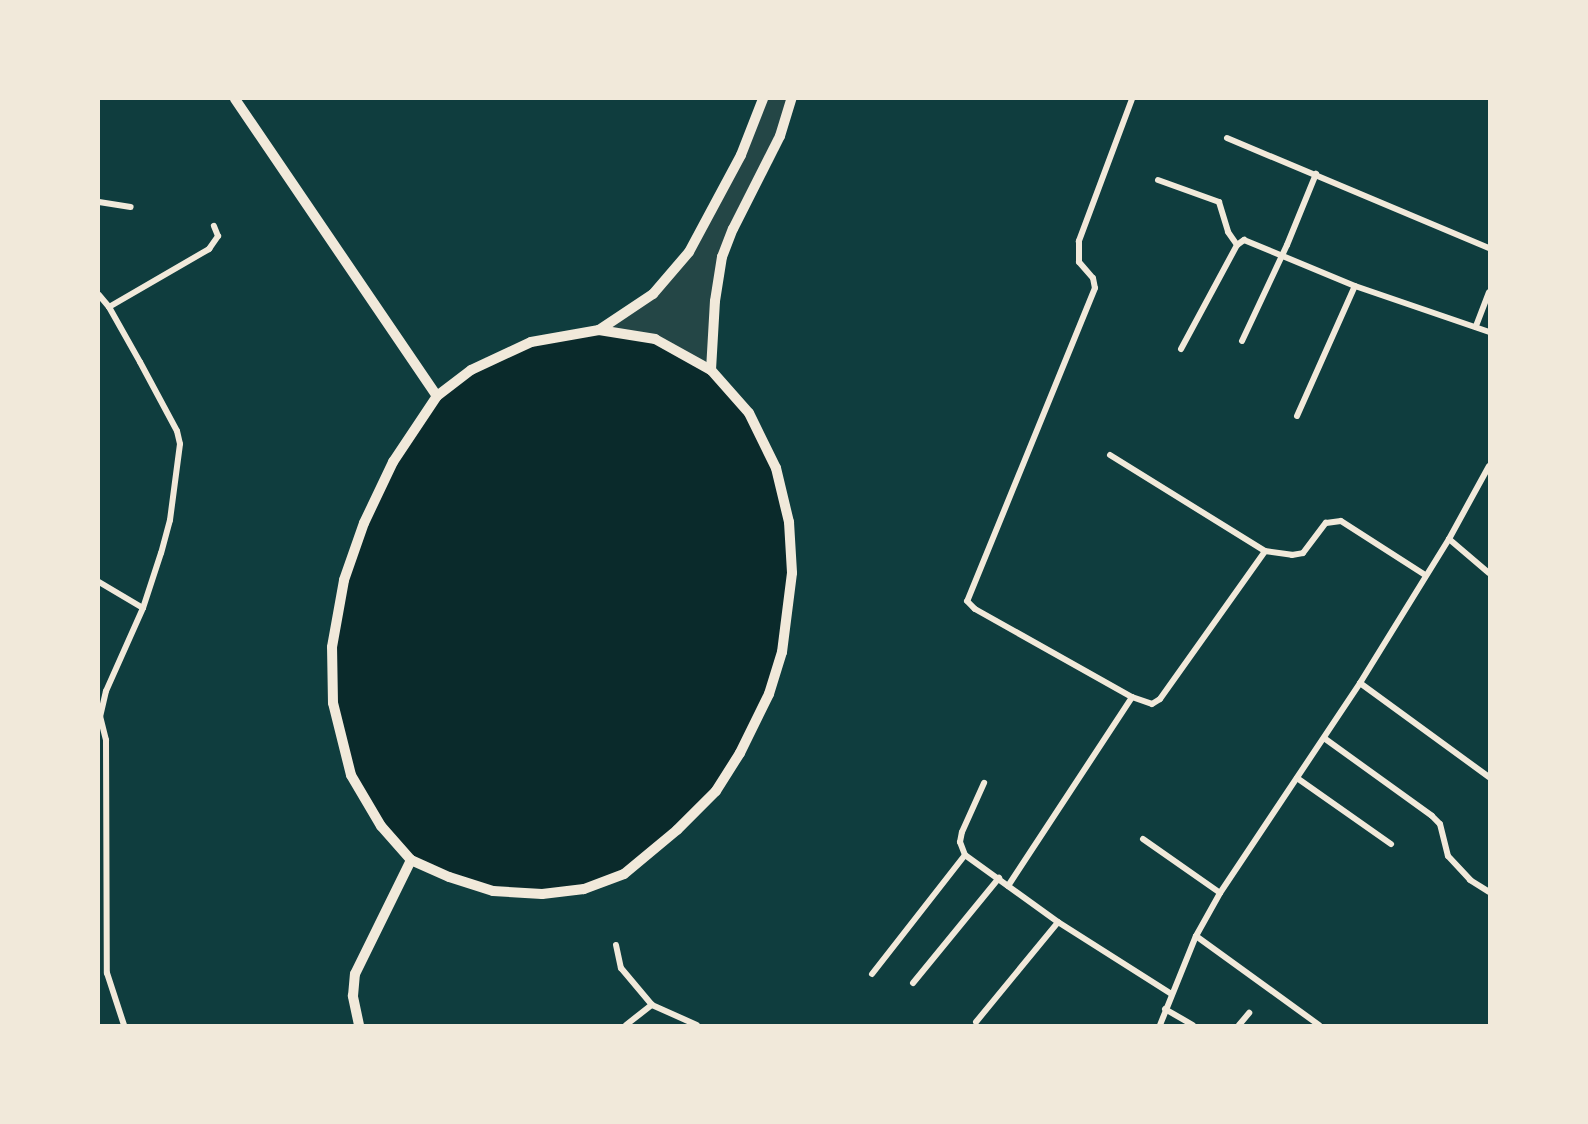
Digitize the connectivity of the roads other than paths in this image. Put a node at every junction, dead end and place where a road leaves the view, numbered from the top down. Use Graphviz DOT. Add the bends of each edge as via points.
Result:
graph roads {
  1 [pos="235,99"];
  2 [pos="763,99"];
  3 [pos="791,99"];
  4 [pos="1132,99"];
  5 [pos="1227,138"];
  6 [pos="1316,174"];
  7 [pos="1158,180"];
  8 [pos="99,202"];
  9 [pos="131,207"];
  10 [pos="214,226"];
  11 [pos="1237,245"];
  12 [pos="1489,248"];
  13 [pos="1282,255"];
  14 [pos="1355,286"];
  15 [pos="1489,292"];
  16 [pos="99,295"];
  17 [pos="109,307"];
  18 [pos="1476,326"];
  19 [pos="599,330"];
  20 [pos="1489,332"];
  21 [pos="1242,341"];
  22 [pos="1181,349"];
  23 [pos="711,370"];
  24 [pos="437,396"];
  25 [pos="1297,416"];
  26 [pos="1110,455"];
  27 [pos="1489,466"];
  28 [pos="1449,539"];
  29 [pos="1266,551"];
  30 [pos="1489,573"];
  31 [pos="1425,575"];
  32 [pos="99,582"];
  33 [pos="143,608"];
  34 [pos="1360,684"];
  35 [pos="1132,697"];
  36 [pos="100,716"];
  37 [pos="1324,738"];
  38 [pos="1489,777"];
  39 [pos="1297,778"];
  40 [pos="984,783"];
  41 [pos="103,793"];
  42 [pos="1143,839"];
  43 [pos="1391,844"];
  44 [pos="965,855"];
  45 [pos="411,860"];
  46 [pos="999,878"];
  47 [pos="1008,886"];
  48 [pos="1489,892"];
  49 [pos="1220,893"];
  50 [pos="1058,922"];
  51 [pos="1196,936"];
  52 [pos="616,945"];
  53 [pos="99,971"];
  54 [pos="106,973"];
  55 [pos="872,974"];
  56 [pos="913,983"];
  57 [pos="1170,993"];
  58 [pos="652,1005"];
  59 [pos="1165,1009"];
  60 [pos="1249,1013"];
  61 [pos="976,1022"];
  62 [pos="124,1025"];
  63 [pos="359,1025"];
  64 [pos="626,1025"];
  65 [pos="697,1025"];
  66 [pos="1160,1025"];
  67 [pos="1193,1025"];
  68 [pos="1239,1025"];
  69 [pos="1319,1025"];
  1 -- 24 [label="street"];
  2 -- 19 [label="street" via="741,155 689,252 653,294"];
  3 -- 23 [label="street" via="780,136 722,257"];
  4 -- 35 [label="street" via="1079,241 1079,262 1094,278 1095,288 967,599 975,609"];
  5 -- 6 [label="street"];
  6 -- 12 [label="street"];
  6 -- 13 [label="street"];
  7 -- 11 [label="street" via="1219,202 1228,232"];
  8 -- 9 [label="street"];
  10 -- 17 [label="street" via="218,238 209,249"];
  11 -- 13 [label="street" via="1247,241"];
  11 -- 22 [label="street"];
  13 -- 14 [label="street"];
  13 -- 21 [label="street"];
  14 -- 18 [label="street"];
  14 -- 25 [label="street"];
  15 -- 18 [label="street"];
  16 -- 17 [label="street"];
  17 -- 33 [label="street" via="180,444 170,520"];
  18 -- 20 [label="street"];
  19 -- 23 [label="street" via="655,339"];
  19 -- 24 [label="street" via="531,342 471,370"];
  23 -- 45 [label="street" via="749,413 776,468 789,522 792,573 782,652 769,694 740,753 716,791 677,830 624,874 584,889 543,894 493,891"];
  24 -- 45 [label="street" via="393,462 364,523 344,580 332,647 333,703 351,775 381,826"];
  26 -- 29 [label="street"];
  27 -- 28 [label="street"];
  28 -- 30 [label="street"];
  28 -- 31 [label="street"];
  29 -- 31 [label="street" via="1303,553 1326,523 1341,521"];
  29 -- 35 [label="street" via="1160,699 1148,704"];
  31 -- 34 [label="street"];
  32 -- 33 [label="street"];
  33 -- 36 [label="street" via="106,691"];
  34 -- 37 [label="street"];
  34 -- 38 [label="street"];
  35 -- 47 [label="street"];
  36 -- 41 [label="street" via="106,740"];
  37 -- 39 [label="street"];
  37 -- 48 [label="street" via="1432,816 1440,824 1448,856 1470,880"];
  39 -- 43 [label="street"];
  39 -- 49 [label="street"];
  40 -- 44 [label="street" via="962,832 960,842"];
  41 -- 54 [label="street"];
  42 -- 49 [label="street"];
  44 -- 46 [label="street"];
  44 -- 55 [label="street"];
  45 -- 63 [label="street" via="355,974 353,996"];
  46 -- 47 [label="street"];
  46 -- 56 [label="street"];
  47 -- 50 [label="street"];
  49 -- 51 [label="street"];
  50 -- 57 [label="street"];
  50 -- 61 [label="street"];
  51 -- 57 [label="street"];
  51 -- 69 [label="street"];
  52 -- 58 [label="street" via="621,968"];
  53 -- 54 [label="street"];
  54 -- 62 [label="street"];
  57 -- 59 [label="street"];
  58 -- 64 [label="street"];
  58 -- 65 [label="street"];
  59 -- 66 [label="street"];
  59 -- 67 [label="street"];
  60 -- 68 [label="street"];
}
